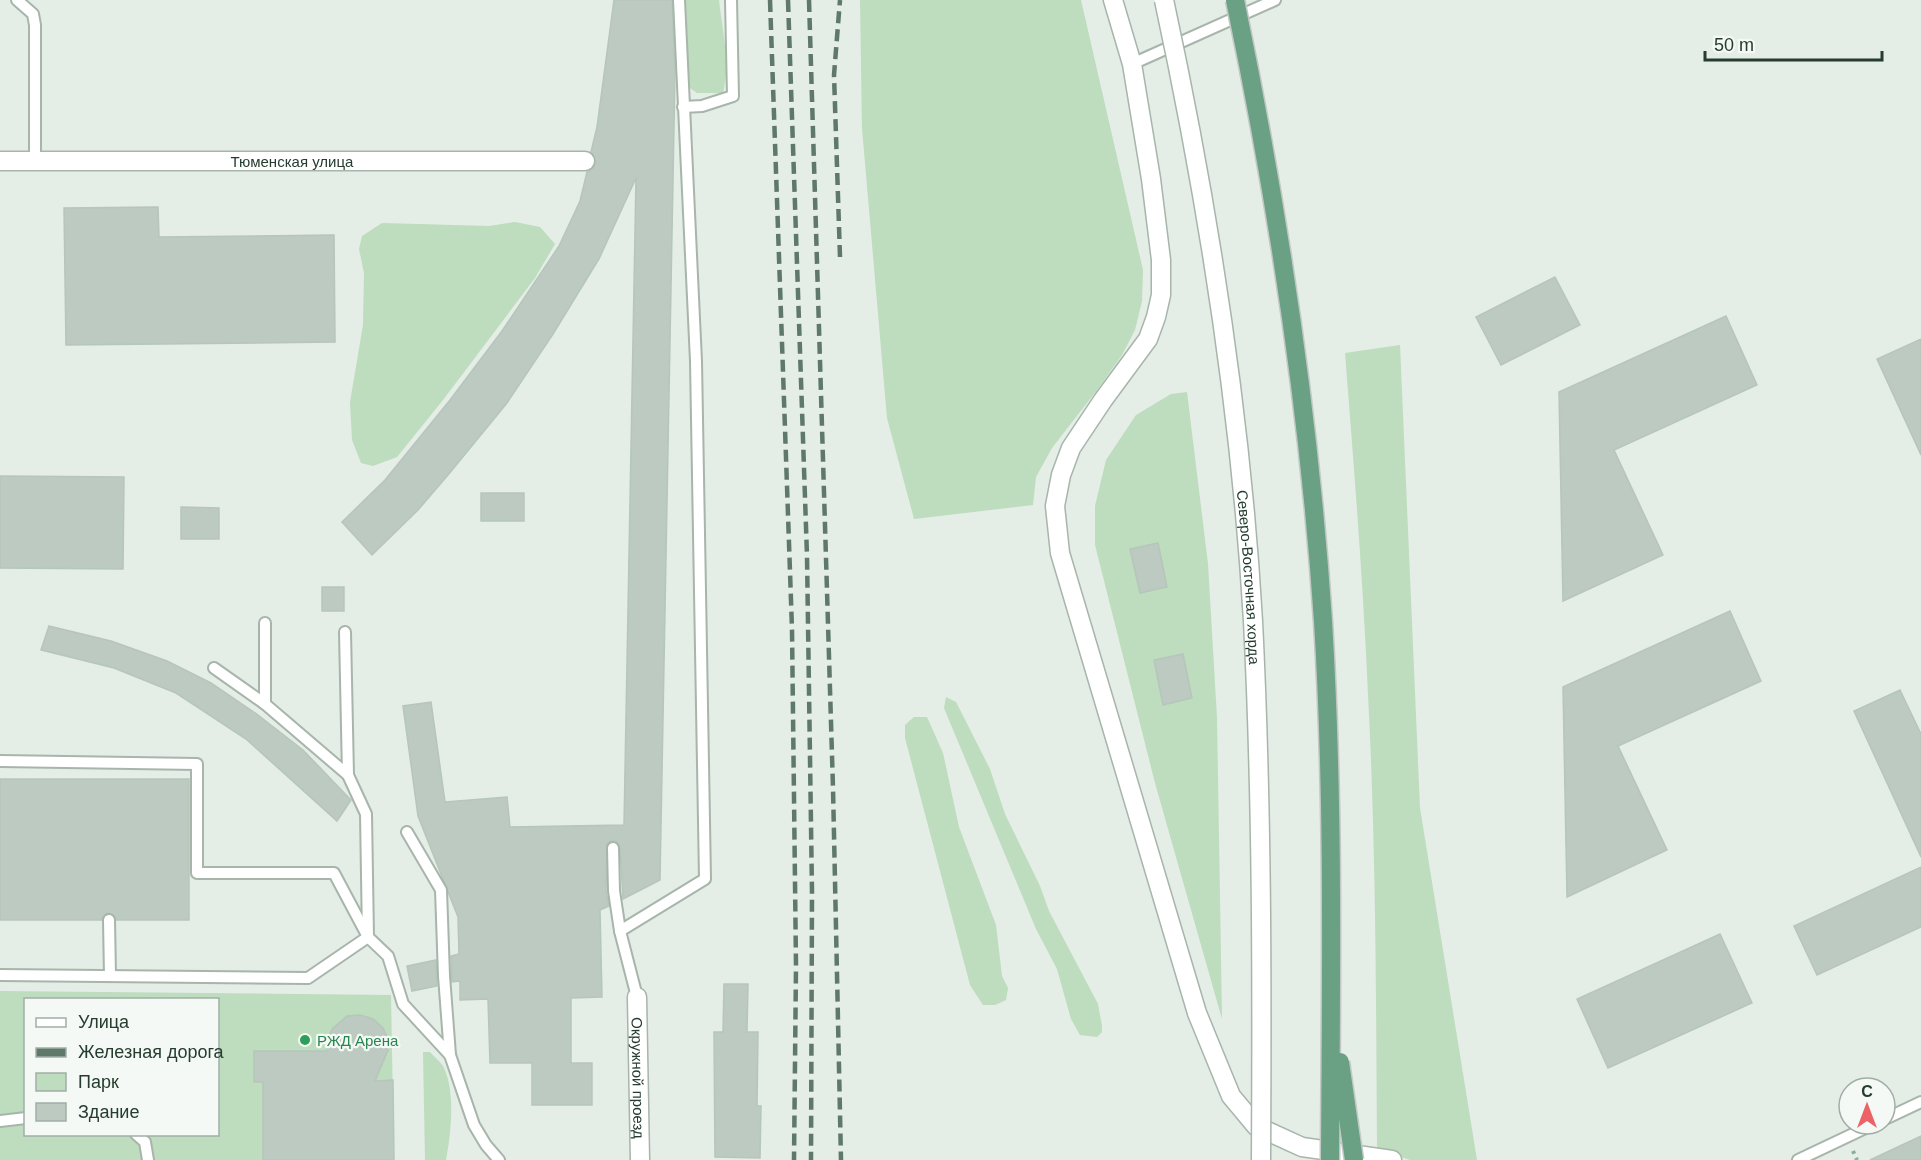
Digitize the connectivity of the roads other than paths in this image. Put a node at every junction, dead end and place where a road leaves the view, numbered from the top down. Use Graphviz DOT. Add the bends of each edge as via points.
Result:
graph roads {
  1 [pos="17,0"];
  2 [pos="679,0"];
  3 [pos="731,0"];
  4 [pos="1113,0"];
  5 [pos="1164,0"];
  6 [pos="1235,0"];
  7 [pos="1275,0"];
  8 [pos="1132,64"];
  9 [pos="683,107"];
  10 [pos="0,161"];
  11 [pos="35,161"];
  12 [pos="585,161"];
  13 [pos="265,623"];
  14 [pos="345,632"];
  15 [pos="214,668"];
  16 [pos="265,704"];
  17 [pos="0,761"];
  18 [pos="348,776"];
  19 [pos="407,832"];
  20 [pos="613,848"];
  21 [pos="109,920"];
  22 [pos="620,931"];
  23 [pos="369,937"];
  24 [pos="0,975"];
  25 [pos="110,976"];
  26 [pos="637,997"];
  27 [pos="1331,1001"];
  28 [pos="450,1055"];
  29 [pos="1921,1102"];
  30 [pos="1897,1113"];
  31 [pos="24,1118"];
  32 [pos="0,1121"];
  33 [pos="138,1136"];
  34 [pos="1849,1136"];
  35 [pos="148,1160"];
  36 [pos="499,1160"];
  37 [pos="640,1160"];
  38 [pos="1261,1160"];
  39 [pos="1330,1160"];
  40 [pos="1353,1160"];
  41 [pos="1392,1160"];
  42 [pos="1798,1160"];
  1 -- 11 [label="lane" via="33,14 35,25"];
  2 -- 9 [label="lane"];
  3 -- 9 [label="lane" via="734,96 702,106"];
  4 -- 8 [label="street"];
  5 -- 38 [label="street, Северо-Восточная хорда, bridge" via="1190,123 1217,286 1238,448 1253,618 1260,814"];
  6 -- 27 [label="main road, bridge" via="1286,274 1308,447 1323,621"];
  7 -- 8 [label="lane"];
  8 -- 41 [label="street" via="1153,191 1161,295 1148,339 1071,448 1055,506 1060,553 1197,1014 1230,1096 1256,1126 1302,1147"];
  9 -- 22 [label="lane" via="696,361 705,879"];
  10 -- 11 [label="street, Тюменская улица"];
  11 -- 12 [label="street, Тюменская улица"];
  13 -- 16 [label="lane"];
  14 -- 18 [label="lane"];
  15 -- 16 [label="lane"];
  16 -- 18 [label="lane"];
  17 -- 23 [label="lane" via="197,764 197,873 334,873"];
  18 -- 23 [label="lane" via="366,814"];
  19 -- 28 [label="lane" via="441,890"];
  20 -- 22 [label="lane"];
  21 -- 25 [label="lane"];
  22 -- 26 [label="lane"];
  23 -- 25 [label="lane" via="308,978"];
  23 -- 28 [label="lane" via="388,956 404,1004"];
  24 -- 25 [label="lane"];
  26 -- 37 [label="street, Окружной проезд"];
  27 -- 39 [label="main road, bridge"];
  27 -- 40 [label="main road, bridge"];
  28 -- 36 [label="lane" via="474,1125"];
  29 -- 30 [label="lane"];
  31 -- 32 [label="lane"];
  33 -- 35 [label="lane" via="145,1142"];
  34 -- 42 [label="lane"];
}
